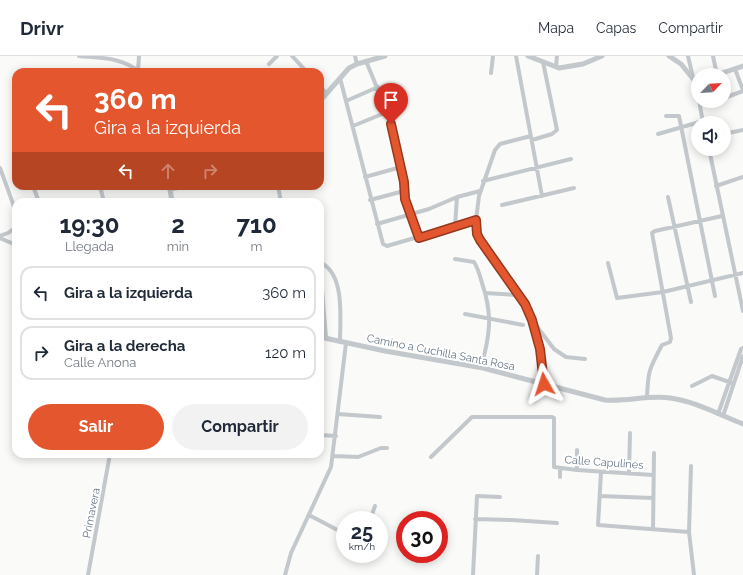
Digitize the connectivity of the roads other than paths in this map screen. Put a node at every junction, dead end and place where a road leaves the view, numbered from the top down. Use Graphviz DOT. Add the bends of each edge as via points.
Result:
graph roads {
  1 [pos="79,56"];
  2 [pos="139,56"];
  3 [pos="277,56"];
  4 [pos="292,56"];
  5 [pos="355,56"];
  6 [pos="385,56"];
  7 [pos="493,56"];
  8 [pos="516,56"];
  9 [pos="529,56"];
  10 [pos="557,56"];
  11 [pos="602,56"];
  12 [pos="669,56"];
  13 [pos="688,56"];
  14 [pos="713,56"];
  15 [pos="366,62"];
  16 [pos="543,62"];
  17 [pos="269,64"];
  18 [pos="357,64"];
  19 [pos="743,66"];
  20 [pos="556,67"];
  21 [pos="131,68"];
  22 [pos="138,68"];
  23 [pos="303,68"];
  24 [pos="692,68"];
  25 [pos="715,68"];
  26 [pos="735,69"];
  27 [pos="731,70"];
  28 [pos="491,73"];
  29 [pos="691,74"];
  30 [pos="340,78"];
  31 [pos="378,87"];
  32 [pos="324,91"];
  33 [pos="743,91"];
  34 [pos="326,93"];
  35 [pos="731,95"];
  36 [pos="324,96"];
  37 [pos="346,101"];
  38 [pos="387,112"];
  39 [pos="666,116"];
  40 [pos="691,125"];
  41 [pos="353,126"];
  42 [pos="681,127"];
  43 [pos="743,130"];
  44 [pos="731,133"];
  45 [pos="658,134"];
  46 [pos="531,138"];
  47 [pos="710,156"];
  48 [pos="572,159"];
  49 [pos="401,167"];
  50 [pos="0,168"];
  51 [pos="537,168"];
  52 [pos="365,177"];
  53 [pos="743,177"];
  54 [pos="483,181"];
  55 [pos="716,186"];
  56 [pos="574,188"];
  57 [pos="404,191"];
  58 [pos="480,191"];
  59 [pos="542,196"];
  60 [pos="457,197"];
  61 [pos="668,197"];
  62 [pos="370,200"];
  63 [pos="12,201"];
  64 [pos="502,205"];
  65 [pos="410,213"];
  66 [pos="722,216"];
  67 [pos="476,220"];
  68 [pos="699,222"];
  69 [pos="377,224"];
  70 [pos="455,226"];
  71 [pos="674,227"];
  72 [pos="12,230"];
  73 [pos="0,237"];
  74 [pos="419,238"];
  75 [pos="12,243"];
  76 [pos="455,259"];
  77 [pos="608,263"];
  78 [pos="324,265"];
  79 [pos="743,273"];
  80 [pos="735,274"];
  81 [pos="712,281"];
  82 [pos="688,285"];
  83 [pos="663,292"];
  84 [pos="485,293"];
  85 [pos="517,295"];
  86 [pos="715,296"];
  87 [pos="691,302"];
  88 [pos="743,311"];
  89 [pos="324,314"];
  90 [pos="465,314"];
  91 [pos="490,319"];
  92 [pos="532,320"];
  93 [pos="522,325"];
  94 [pos="326,338"];
  95 [pos="343,343"];
  96 [pos="743,348"];
  97 [pos="743,356"];
  98 [pos="585,359"];
  99 [pos="481,368"];
  100 [pos="732,383"];
  101 [pos="544,384"];
  102 [pos="692,386"];
  103 [pos="647,398"];
  104 [pos="338,414"];
  105 [pos="720,415"];
  106 [pos="380,417"];
  107 [pos="743,424"];
  108 [pos="630,433"];
  109 [pos="324,435"];
  110 [pos="336,436"];
  111 [pos="387,448"];
  112 [pos="576,450"];
  113 [pos="654,453"];
  114 [pos="334,456"];
  115 [pos="431,457"];
  116 [pos="109,458"];
  117 [pos="691,466"];
  118 [pos="560,469"];
  119 [pos="577,470"];
  120 [pos="602,472"];
  121 [pos="629,473"];
  122 [pos="653,474"];
  123 [pos="560,477"];
  124 [pos="600,496"];
  125 [pos="500,497"];
  126 [pos="653,498"];
  127 [pos="374,506"];
  128 [pos="373,511"];
  129 [pos="309,515"];
  130 [pos="475,519"];
  131 [pos="557,523"];
  132 [pos="336,529"];
  133 [pos="653,530"];
  134 [pos="689,532"];
  135 [pos="538,556"];
  136 [pos="88,575"];
  137 [pos="285,575"];
  138 [pos="473,575"];
  139 [pos="537,575"];
  140 [pos="694,575"];
  1 -- 21 [label="street" via="120,61"];
  2 -- 22 [label="street"];
  3 -- 17 [label="street"];
  4 -- 23 [label="street"];
  5 -- 18 [label="street"];
  6 -- 15 [label="street"];
  7 -- 28 [label="street"];
  8 -- 46 [label="street"];
  9 -- 16 [label="street"];
  10 -- 20 [label="street"];
  11 -- 20 [label="street" via="583,64"];
  12 -- 29 [label="street"];
  13 -- 24 [label="street"];
  14 -- 25 [label="street"];
  15 -- 18 [label="street"];
  15 -- 31 [label="street"];
  16 -- 20 [label="street"];
  16 -- 46 [label="street" via="557,130 552,134"];
  18 -- 30 [label="street"];
  19 -- 26 [label="street"];
  26 -- 27 [label="street"];
  26 -- 33 [label="street"];
  30 -- 34 [label="street"];
  30 -- 37 [label="street"];
  31 -- 37 [label="street"];
  31 -- 38 [label="street"];
  32 -- 34 [label="street"];
  33 -- 35 [label="street"];
  34 -- 36 [label="street"];
  37 -- 41 [label="street"];
  38 -- 41 [label="street"];
  38 -- 49 [label="street"];
  39 -- 42 [label="street" via="679,116"];
  40 -- 42 [label="street"];
  41 -- 52 [label="street"];
  42 -- 45 [label="street"];
  42 -- 68 [label="street"];
  43 -- 44 [label="street"];
  46 -- 51 [label="street"];
  46 -- 54 [label="street" via="517,139 497,146"];
  47 -- 55 [label="street"];
  48 -- 51 [label="street"];
  49 -- 52 [label="street"];
  49 -- 57 [label="street"];
  50 -- 63 [label="street"];
  51 -- 54 [label="street"];
  51 -- 59 [label="street"];
  52 -- 62 [label="street"];
  53 -- 55 [label="street"];
  54 -- 58 [label="street"];
  55 -- 66 [label="street"];
  56 -- 59 [label="street"];
  57 -- 62 [label="street"];
  57 -- 65 [label="street"];
  58 -- 60 [label="street"];
  58 -- 67 [label="street"];
  59 -- 64 [label="street"];
  60 -- 65 [label="street" via="429,209"];
  60 -- 70 [label="street"];
  61 -- 71 [label="street"];
  62 -- 69 [label="street"];
  65 -- 69 [label="street"];
  65 -- 74 [label="street"];
  66 -- 68 [label="street"];
  66 -- 80 [label="street"];
  67 -- 70 [label="street"];
  67 -- 85 [label="street" via="480,240"];
  68 -- 71 [label="street"];
  68 -- 81 [label="street"];
  69 -- 74 [label="street" via="385,246"];
  70 -- 74 [label="street"];
  71 -- 82 [label="street"];
  71 -- 83 [label="street" via="653,232"];
  72 -- 73 [label="street"];
  73 -- 75 [label="street"];
  76 -- 84 [label="street" via="474,262"];
  77 -- 83 [label="street" via="617,298"];
  78 -- 95 [label="street" via="328,267 339,288"];
  79 -- 80 [label="street"];
  80 -- 81 [label="street"];
  80 -- 88 [label="street"];
  81 -- 82 [label="street"];
  81 -- 86 [label="street"];
  82 -- 83 [label="street"];
  82 -- 87 [label="street"];
  83 -- 103 [label="street" via="671,338 670,342 662,345 649,369"];
  84 -- 85 [label="street"];
  84 -- 91 [label="street"];
  85 -- 92 [label="street" via="525,304"];
  89 -- 94 [label="street"];
  90 -- 91 [label="street"];
  91 -- 93 [label="street"];
  91 -- 99 [label="street" via="488,342"];
  92 -- 98 [label="street" via="560,354"];
  92 -- 101 [label="street" via="540,349"];
  94 -- 95 [label="street, Camino a Cuchilla Santa Rosa"];
  95 -- 99 [label="street, Camino a Cuchilla Santa Rosa"];
  95 -- 104 [label="street"];
  96 -- 100 [label="street"];
  97 -- 100 [label="street"];
  99 -- 101 [label="street, Camino a Cuchilla Santa Rosa"];
  100 -- 102 [label="street" via="712,376"];
  100 -- 105 [label="street"];
  101 -- 103 [label="street, Camino a Cuchilla Santa Rosa" via="604,400"];
  103 -- 105 [label="street, Camino a Cuchilla Santa Rosa" via="671,398"];
  104 -- 106 [label="street"];
  104 -- 110 [label="street"];
  105 -- 107 [label="street, Camino a Cuchilla Santa Rosa"];
  108 -- 121 [label="street"];
  109 -- 110 [label="street"];
  110 -- 114 [label="street"];
  111 -- 114 [label="street" via="358,457"];
  112 -- 119 [label="street"];
  113 -- 122 [label="street"];
  114 -- 129 [label="street"];
  115 -- 118 [label="street, Calle Capulines" via="472,417 554,418 554,467"];
  116 -- 136 [label="street, Primavera"];
  117 -- 134 [label="street"];
  118 -- 119 [label="street, Calle Capulines"];
  118 -- 123 [label="street"];
  119 -- 120 [label="street, Calle Capulines"];
  120 -- 121 [label="street, Calle Capulines"];
  120 -- 124 [label="street"];
  121 -- 122 [label="street, Calle Capulines"];
  122 -- 126 [label="street"];
  124 -- 126 [label="street"];
  124 -- 133 [label="street" via="598,525"];
  125 -- 130 [label="street" via="477,496"];
  126 -- 133 [label="street"];
  127 -- 128 [label="street"];
  129 -- 132 [label="street"];
  129 -- 137 [label="street" via="291,553"];
  130 -- 131 [label="street"];
  130 -- 138 [label="street"];
  133 -- 134 [label="street"];
  134 -- 140 [label="street"];
  135 -- 139 [label="street"];
}
